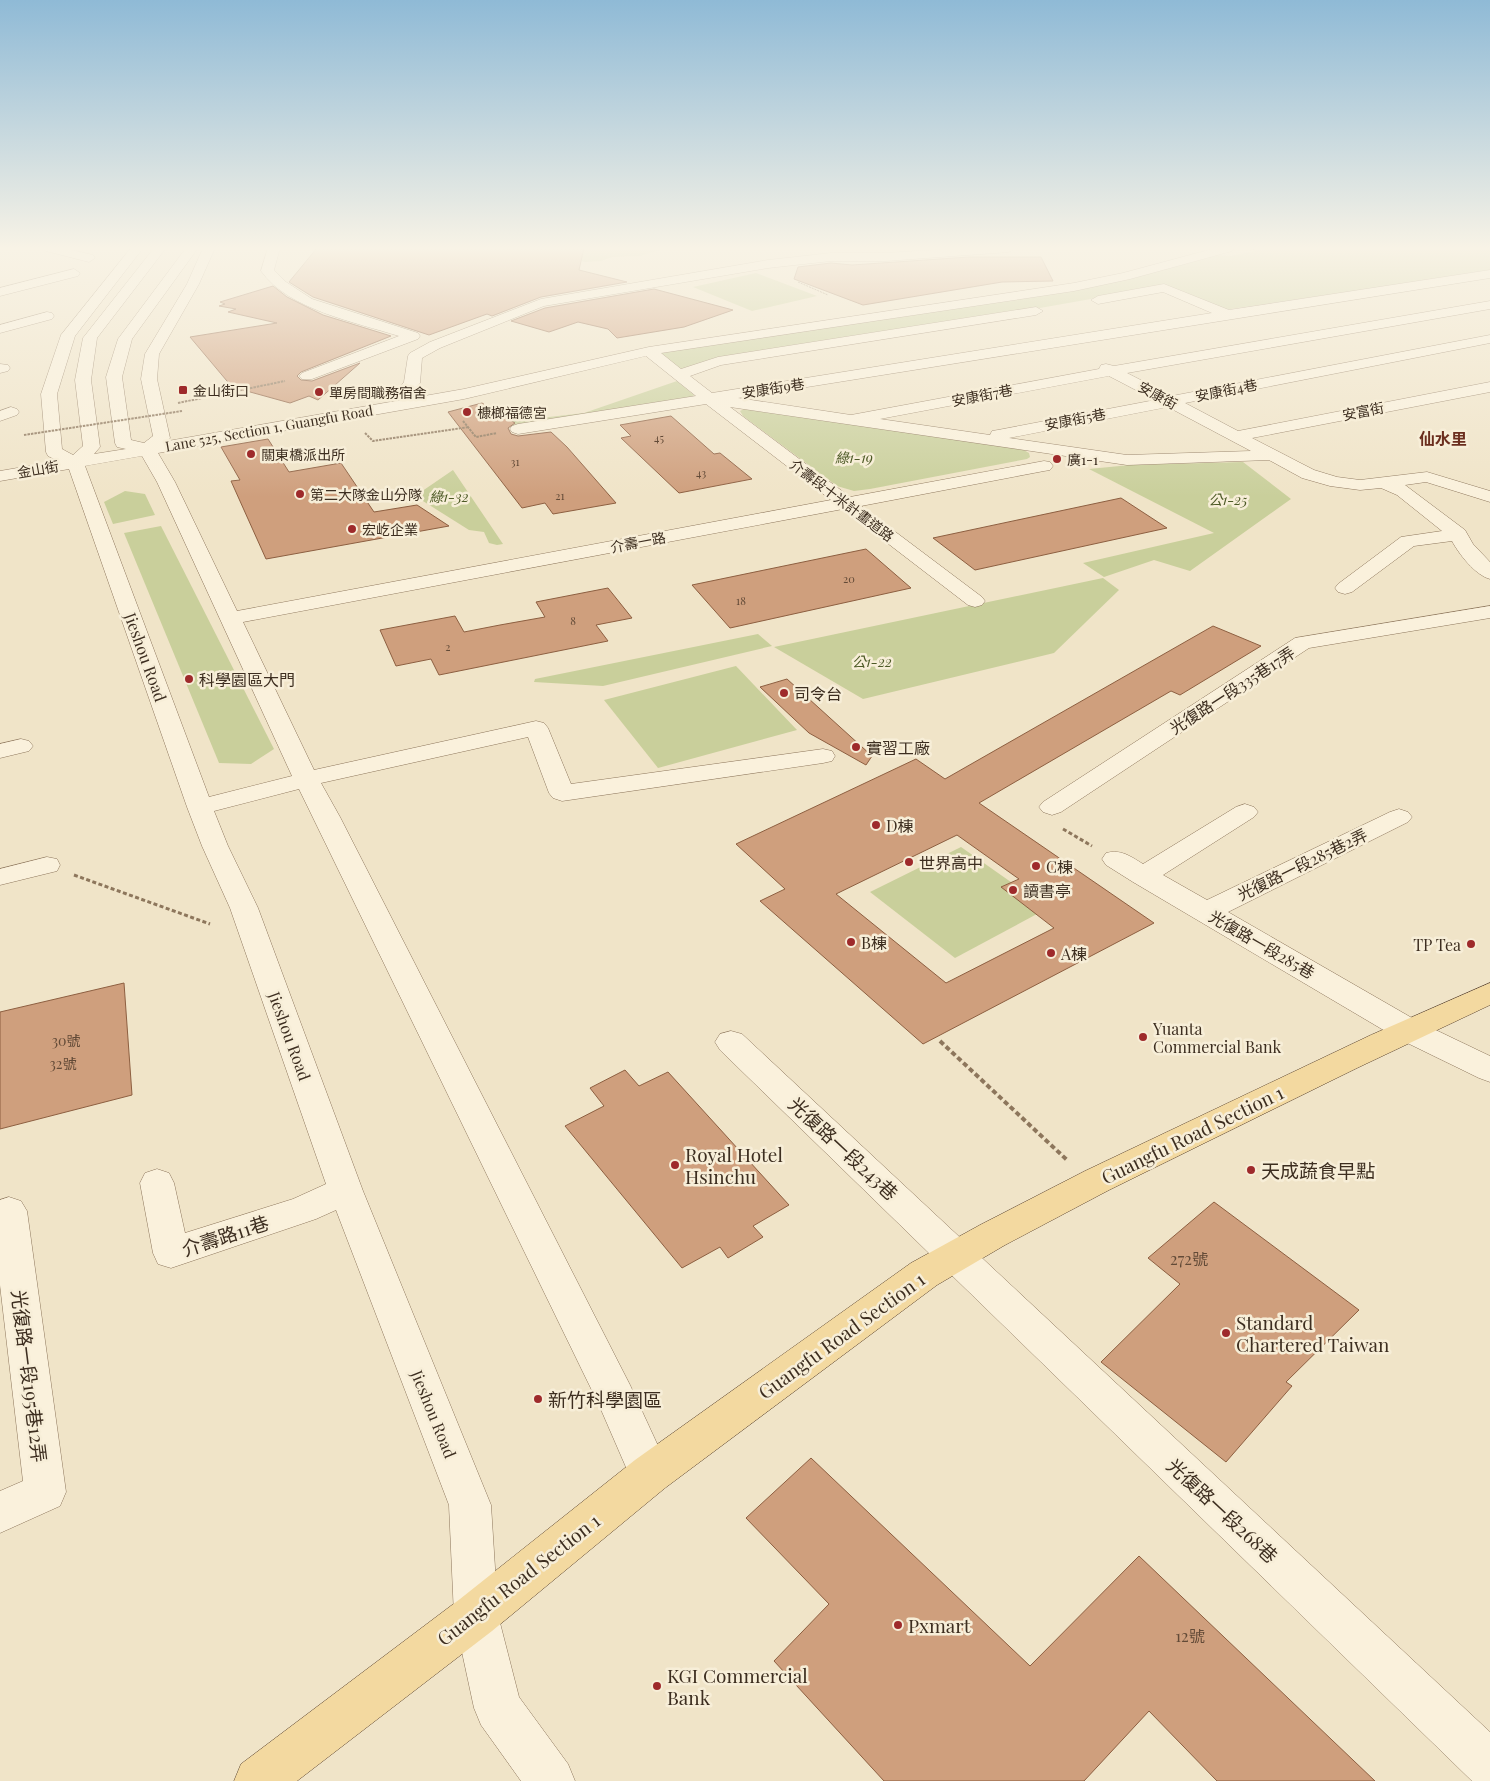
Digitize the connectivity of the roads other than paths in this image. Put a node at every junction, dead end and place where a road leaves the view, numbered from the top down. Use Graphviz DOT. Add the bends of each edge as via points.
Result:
graph roads {
  1 [pos="71,331"];
  2 [pos="95,331"];
  3 [pos="132,331"];
  4 [pos="166,331"];
  5 [pos="398,331"];
  6 [pos="467,331"];
  7 [pos="781,331"];
  8 [pos="911,331"];
  9 [pos="1038,331"];
  10 [pos="1117,331"];
  11 [pos="1338,331"];
  12 [pos="1476,331"];
  13 [pos="413,336"];
  14 [pos="1490,338"];
  15 [pos="1058,341"];
  16 [pos="434,344"];
  17 [pos="649,351"];
  18 [pos="1111,371"];
  19 [pos="679,375"];
  20 [pos="307,376"];
  21 [pos="1490,387"];
  22 [pos="404,393"];
  23 [pos="710,399"];
  24 [pos="1168,401"];
  25 [pos="854,419"];
  26 [pos="518,429"];
  27 [pos="1027,429"];
  28 [pos="1236,436"];
  29 [pos="982,438"];
  30 [pos="1033,446"];
  31 [pos="147,449"];
  32 [pos="1272,455"];
  33 [pos="75,462"];
  34 [pos="1044,466"];
  35 [pos="0,476"];
  36 [pos="1482,479"];
  37 [pos="1383,483"];
  38 [pos="1459,487"];
  39 [pos="1490,497"];
  40 [pos="846,503"];
  41 [pos="1458,534"];
  42 [pos="1490,573"];
  43 [pos="1345,588"];
  44 [pos="975,601"];
  45 [pos="1490,612"];
  46 [pos="231,618"];
  47 [pos="822,756"];
  48 [pos="306,780"];
  49 [pos="200,807"];
  50 [pos="1052,807"];
  51 [pos="1245,812"];
  52 [pos="1399,817"];
  53 [pos="1115,859"];
  54 [pos="47,865"];
  55 [pos="1143,876"];
  56 [pos="0,877"];
  57 [pos="1206,912"];
  58 [pos="1490,993"];
  59 [pos="1408,1030"];
  60 [pos="731,1042"];
  61 [pos="1490,1070"];
  62 [pos="157,1183"];
  63 [pos="346,1191"];
  64 [pos="9,1211"];
  65 [pos="956,1254"];
  66 [pos="650,1474"];
  67 [pos="0,1512"];
  68 [pos="476,1615"];
  69 [pos="1487,1756"];
  70 [pos="258,1781"];
  71 [pos="551,1781"];
  1 -- 33 [label="street" via="49,394 54,452"];
  2 -- 33 [label="street" via="90,338 83,380 92,447"];
  3 -- 31 [label="street" via="114,377 123,443"];
  4 -- 31 [label="street" via="152,354 149,379 162,438"];
  5 -- 13 [label="street"];
  6 -- 16 [label="street"];
  7 -- 17 [label="street, Lane 525, Section 1, Guangfu Road"];
  8 -- 19 [label="street" via="718,361"];
  9 -- 15 [label="street, 安康街"];
  10 -- 15 [label="street, 安康街9巷"];
  11 -- 18 [label="street, 安康街7巷"];
  12 -- 14 [label="street"];
  13 -- 16 [label="street"];
  13 -- 20 [label="street"];
  14 -- 24 [label="street, 安康街4巷"];
  15 -- 18 [label="street, 安康街"];
  15 -- 23 [label="street, 安康街9巷"];
  16 -- 22 [label="street" via="415,356 412,382"];
  17 -- 19 [label="street"];
  17 -- 31 [label="street, Lane 525, Section 1, Guangfu Road" via="464,394"];
  18 -- 24 [label="street, 安康街"];
  18 -- 25 [label="street, 安康街7巷"];
  19 -- 23 [label="street, 介壽段十米計畫道路"];
  21 -- 28 [label="street, 安富街"];
  23 -- 25 [label="street"];
  23 -- 26 [label="street, 安康街9巷"];
  23 -- 40 [label="street, 介壽段十米計畫道路"];
  24 -- 27 [label="street, 安康街5巷"];
  24 -- 28 [label="street, 安康街"];
  25 -- 29 [label="street"];
  27 -- 29 [label="street, 安康街5巷"];
  27 -- 30 [label="street" via="1023,440"];
  28 -- 32 [label="street, 安康街"];
  29 -- 30 [label="street"];
  30 -- 32 [label="street" via="1127,460"];
  31 -- 33 [label="street, Lane 525, Section 1, Guangfu Road"];
  31 -- 46 [label="street"];
  32 -- 37 [label="street, 安康街" via="1308,474 1336,482"];
  33 -- 35 [label="street, 金山街"];
  33 -- 49 [label="street, Jieshou Road"];
  34 -- 40 [label="street, 介壽一路"];
  36 -- 38 [label="street"];
  37 -- 38 [label="street, 安康街" via="1428,477"];
  37 -- 41 [label="street" via="1403,492"];
  38 -- 39 [label="street, 安康街"];
  40 -- 44 [label="street, 介壽段十米計畫道路"];
  40 -- 46 [label="street, 介壽一路"];
  41 -- 42 [label="street" via="1465,547"];
  41 -- 43 [label="street" via="1408,541"];
  45 -- 50 [label="street, 光復路一段335巷17弄" via="1303,643"];
  46 -- 48 [label="street"];
  47 -- 48 [label="street" via="562,793 536,728"];
  48 -- 49 [label="street"];
  48 -- 66 [label="street" via="332,826 607,1380"];
  49 -- 63 [label="street, Jieshou Road" via="214,846 244,908"];
  51 -- 55 [label="street"];
  52 -- 57 [label="street, 光復路一段285巷2弄"];
  53 -- 55 [label="street, 光復路一段285巷"];
  54 -- 56 [label="street"];
  55 -- 57 [label="street, 光復路一段285巷"];
  57 -- 59 [label="street, 光復路一段285巷"];
  58 -- 59 [label="main road, Guangfu Road Section 1"];
  59 -- 61 [label="street, 光復路一段285巷"];
  59 -- 65 [label="main road, Guangfu Road Section 1" via="1091,1183"];
  60 -- 65 [label="street, 光復路一段243巷"];
  62 -- 63 [label="street, 介壽路11巷" via="171,1252 304,1209"];
  63 -- 68 [label="street, Jieshou Road" via="470,1505"];
  64 -- 67 [label="street, 光復路一段195巷12弄" via="45,1492"];
  65 -- 66 [label="main road, Guangfu Road Section 1"];
  65 -- 69 [label="street, 光復路一段268巷" via="989,1290"];
  66 -- 68 [label="main road, Guangfu Road Section 1"];
  68 -- 70 [label="main road, Guangfu Road Section 1"];
  68 -- 71 [label="street, Jieshou Road" via="498,1708"];
}
